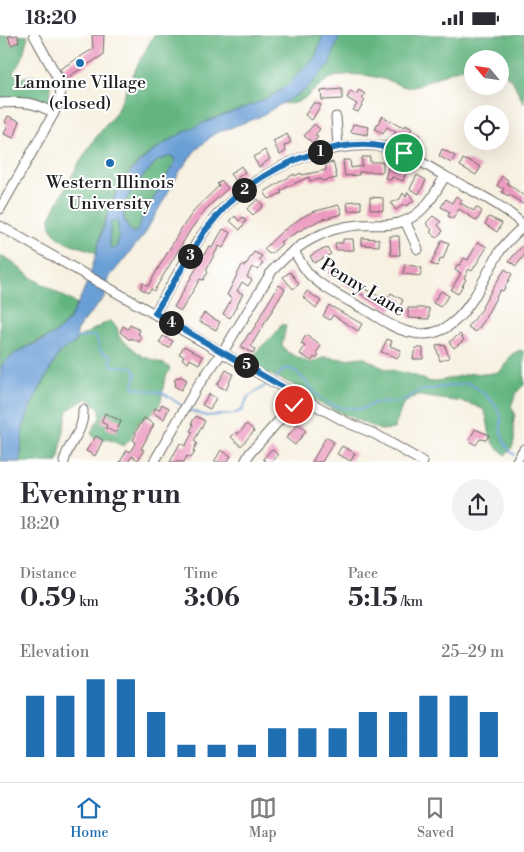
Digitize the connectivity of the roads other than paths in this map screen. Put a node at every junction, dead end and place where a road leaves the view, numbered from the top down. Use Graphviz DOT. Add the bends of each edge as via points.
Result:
graph roads {
  1 [pos="34,35"];
  2 [pos="0,103"];
  3 [pos="54,113"];
  4 [pos="336,117"];
  5 [pos="338,148"];
  6 [pos="445,176"];
  7 [pos="0,209"];
  8 [pos="405,221"];
  9 [pos="0,226"];
  10 [pos="524,227"];
  11 [pos="418,249"];
  12 [pos="294,251"];
  13 [pos="155,313"];
  14 [pos="222,352"];
  15 [pos="300,397"];
  16 [pos="83,410"];
  17 [pos="524,449"];
  18 [pos="64,462"];
  19 [pos="154,462"];
  20 [pos="245,462"];
  21 [pos="423,462"];
  22 [pos="516,462"];
  1 -- 3 [label="street" via="61,84 60,99"];
  2 -- 3 [label="street" via="28,102"];
  3 -- 7 [label="street"];
  4 -- 5 [label="street"];
  5 -- 6 [label="street" via="389,148"];
  5 -- 13 [label="street" via="308,155 280,167 234,198 204,232"];
  6 -- 8 [label="street" via="426,205"];
  6 -- 10 [label="street" via="502,208"];
  8 -- 11 [label="street"];
  8 -- 12 [label="street" via="384,226 357,225 333,229"];
  9 -- 13 [label="street"];
  10 -- 12 [label="street, Penny Lane" via="505,245 463,314 445,329 434,333 414,333 386,323 318,282"];
  12 -- 14 [label="street" via="272,271"];
  13 -- 14 [label="street"];
  14 -- 15 [label="street"];
  14 -- 19 [label="street" via="197,387"];
  15 -- 20 [label="street"];
  15 -- 21 [label="street"];
  16 -- 18 [label="street" via="81,429"];
  17 -- 22 [label="street"];
}
